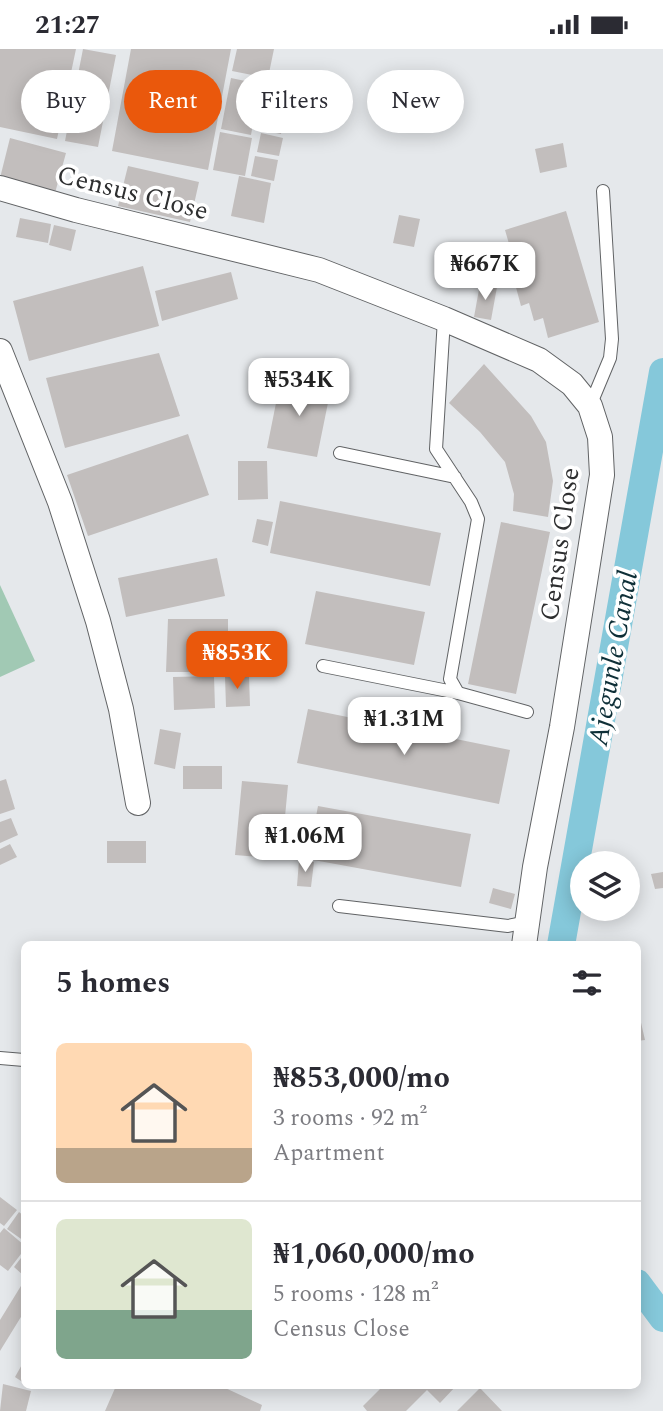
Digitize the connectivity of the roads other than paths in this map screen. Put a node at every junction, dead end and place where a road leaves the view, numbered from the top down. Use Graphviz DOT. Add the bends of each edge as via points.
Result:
graph roads {
  1 [pos="0,188"];
  2 [pos="603,191"];
  3 [pos="444,319"];
  4 [pos="0,351"];
  5 [pos="590,406"];
  6 [pos="340,453"];
  7 [pos="455,477"];
  8 [pos="323,666"];
  9 [pos="458,693"];
  10 [pos="527,712"];
  11 [pos="138,803"];
  12 [pos="339,906"];
  13 [pos="525,934"];
  14 [pos="0,1058"];
  15 [pos="21,1060"];
  1 -- 3 [label="street, Census Close" via="319,270"];
  2 -- 5 [label="lane" via="612,339 610,358"];
  3 -- 5 [label="street, Census Close" via="539,360 572,384"];
  3 -- 7 [label="lane" via="436,449"];
  4 -- 11 [label="street" via="60,502 98,621 121,709"];
  5 -- 13 [label="street, Census Close" via="600,437 602,475"];
  6 -- 7 [label="lane"];
  7 -- 9 [label="lane" via="478,519 451,664 450,679"];
  8 -- 9 [label="lane"];
  9 -- 10 [label="lane"];
  12 -- 13 [label="lane" via="508,926"];
  14 -- 15 [label="lane"];
}
